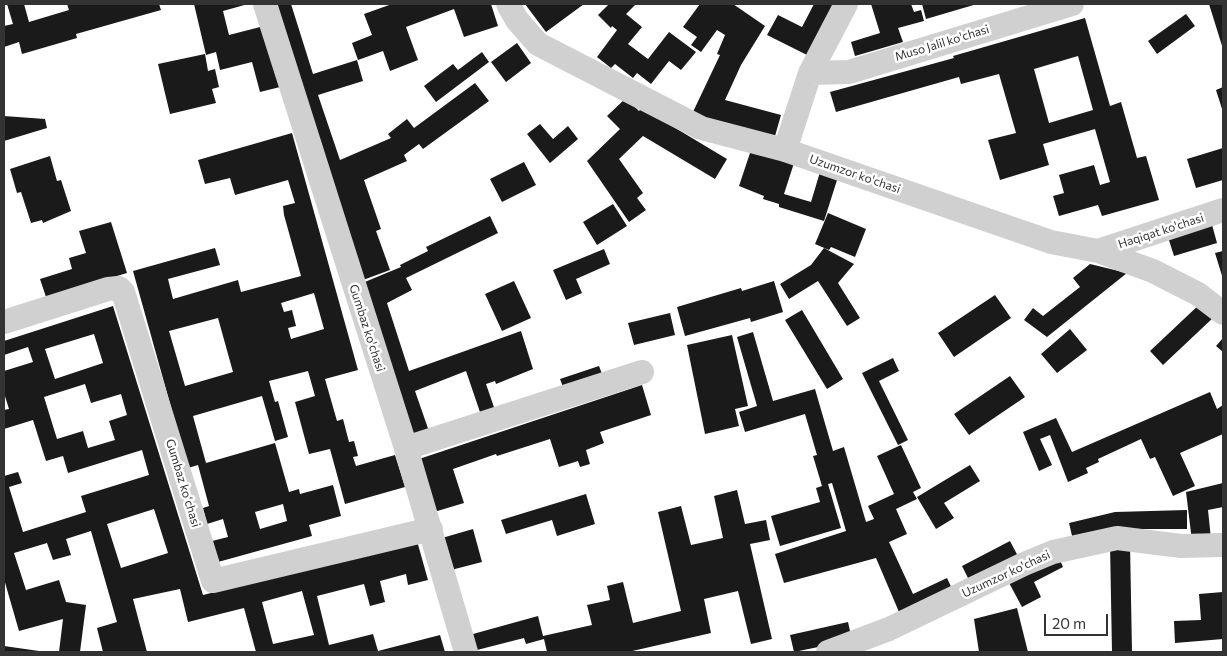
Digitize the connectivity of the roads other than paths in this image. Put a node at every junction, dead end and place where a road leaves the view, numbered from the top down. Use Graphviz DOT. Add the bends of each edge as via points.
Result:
graph roads {
  1 [pos="265,4"];
  2 [pos="508,4"];
  3 [pos="846,4"];
  4 [pos="1072,4"];
  5 [pos="810,73"];
  6 [pos="785,150"];
  7 [pos="1223,210"];
  8 [pos="1098,252"];
  9 [pos="1223,313"];
  10 [pos="4,322"];
  11 [pos="642,372"];
  12 [pos="406,448"];
  13 [pos="431,530"];
  14 [pos="1223,545"];
  15 [pos="466,652"];
  16 [pos="828,652"];
  1 -- 12 [label="street, Gumbaz ko'chasi"];
  2 -- 6 [label="street, Uzumzor ko'chasi" via="538,44 701,128"];
  3 -- 5 [label="street"];
  4 -- 5 [label="street, Muso Jalil ko'chasi" via="849,72"];
  5 -- 6 [label="street"];
  6 -- 8 [label="street, Uzumzor ko'chasi" via="1051,242"];
  7 -- 8 [label="street, Haqiqat ko'chasi"];
  8 -- 9 [label="street, Uzumzor ko'chasi" via="1153,271 1198,294"];
  10 -- 13 [label="street, Gumbaz koʻchasi" via="108,289 119,288 123,292 213,581"];
  11 -- 12 [label="street"];
  12 -- 13 [label="street, Gumbaz ko'chasi"];
  13 -- 15 [label="street, Gumbaz ko'chasi"];
  14 -- 16 [label="street, Uzumzor ko'chasi" via="1181,546 1117,538 1053,552 913,619"];
}
